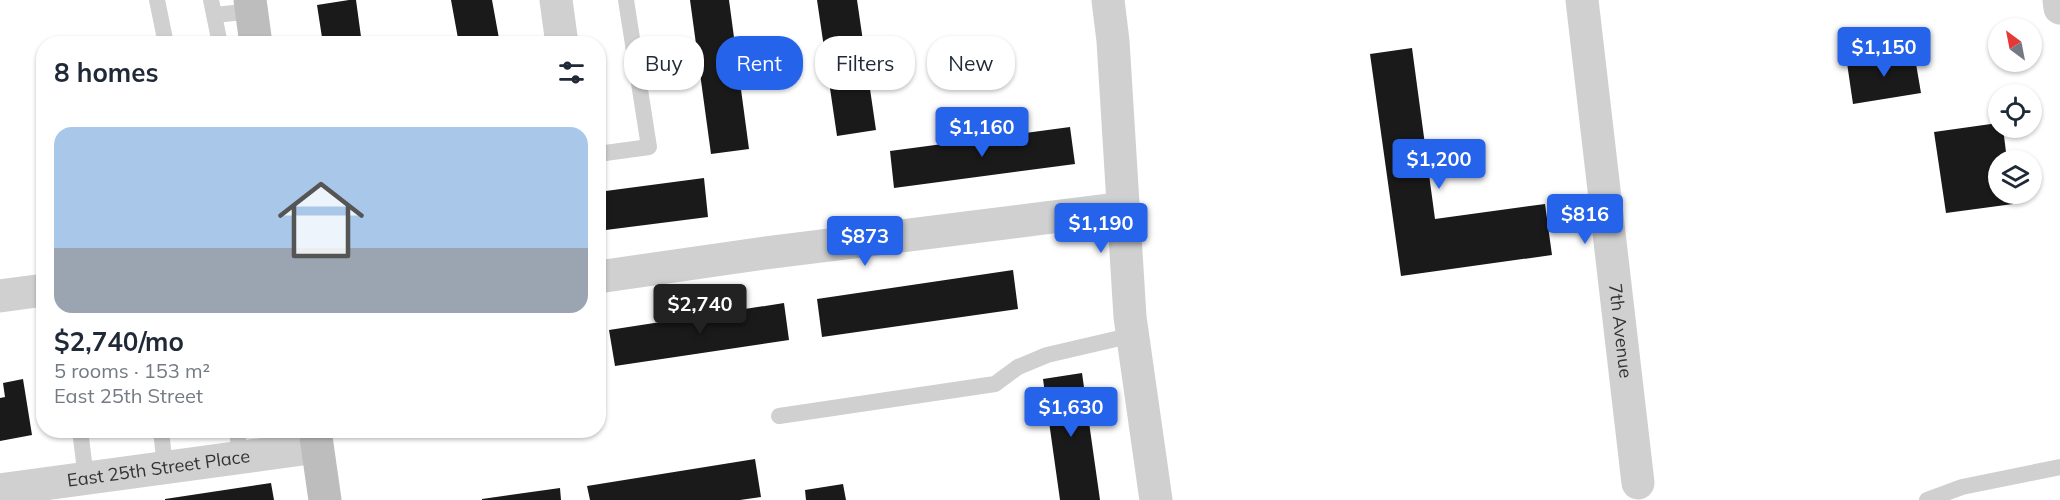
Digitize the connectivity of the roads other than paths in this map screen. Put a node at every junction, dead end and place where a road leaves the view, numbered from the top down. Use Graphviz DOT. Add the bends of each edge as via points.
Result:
graph roads {
  1 [pos="157,0"];
  2 [pos="556,0"];
  3 [pos="626,0"];
  4 [pos="1108,0"];
  5 [pos="1582,0"];
  6 [pos="2059,0"];
  7 [pos="251,5"];
  8 [pos="213,8"];
  9 [pos="2060,8"];
  10 [pos="164,36"];
  11 [pos="218,36"];
  12 [pos="255,36"];
  13 [pos="561,36"];
  14 [pos="606,153"];
  15 [pos="1125,208"];
  16 [pos="606,276"];
  17 [pos="36,291"];
  18 [pos="0,296"];
  19 [pos="1133,336"];
  20 [pos="779,416"];
  21 [pos="81,438"];
  22 [pos="162,438"];
  23 [pos="316,439"];
  24 [pos="239,444"];
  25 [pos="2060,467"];
  26 [pos="165,468"];
  27 [pos="86,478"];
  28 [pos="1638,483"];
  29 [pos="0,490"];
  30 [pos="325,500"];
  31 [pos="1156,500"];
  32 [pos="1927,500"];
  1 -- 10 [label="lane"];
  2 -- 13 [label="street"];
  3 -- 14 [label="lane" via="649,147"];
  4 -- 15 [label="street"];
  5 -- 28 [label="street, 7th Avenue"];
  6 -- 9 [label="street"];
  7 -- 8 [label="lane"];
  7 -- 12 [label="main road"];
  8 -- 11 [label="lane"];
  15 -- 16 [label="street"];
  15 -- 19 [label="street"];
  17 -- 18 [label="street"];
  19 -- 20 [label="lane" via="1047,355 1018,367 995,384"];
  19 -- 31 [label="street"];
  21 -- 27 [label="lane"];
  22 -- 26 [label="lane"];
  23 -- 24 [label="street, East 25th Street Place"];
  23 -- 30 [label="main road"];
  24 -- 26 [label="street, East 25th Street Place"];
  25 -- 32 [label="lane" via="1962,487"];
  26 -- 27 [label="street, East 25th Street Place"];
  27 -- 29 [label="street, East 25th Street Place"];
}
